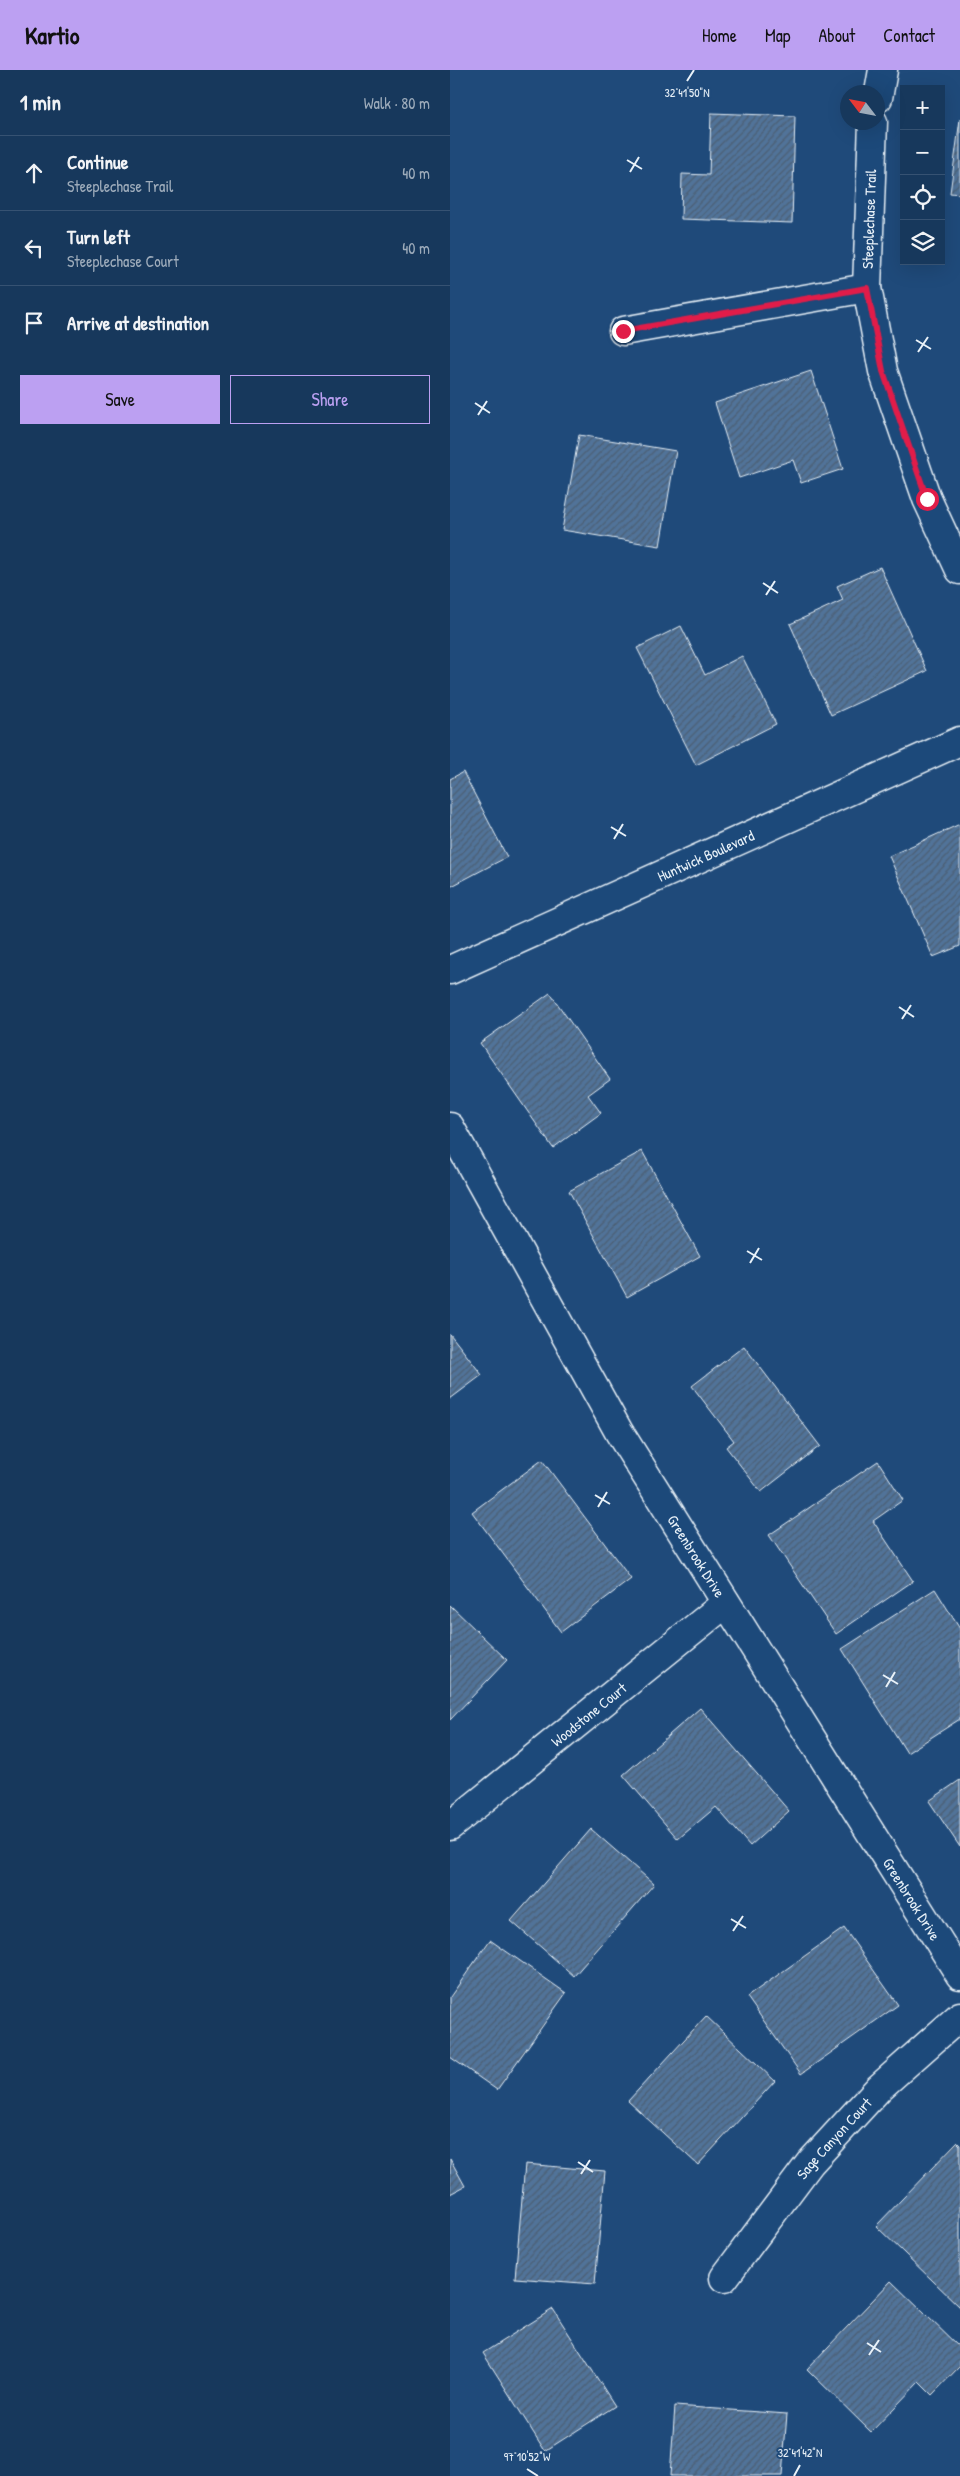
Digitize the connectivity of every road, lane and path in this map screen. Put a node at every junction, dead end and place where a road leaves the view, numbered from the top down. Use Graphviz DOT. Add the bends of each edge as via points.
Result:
graph roads {
  1 [pos="883,70"];
  2 [pos="880,85"];
  3 [pos="873,130"];
  4 [pos="867,288"];
  5 [pos="623,331"];
  6 [pos="960,570"];
  7 [pos="960,741"];
  8 [pos="450,970"];
  9 [pos="450,1127"];
  10 [pos="726,1603"];
  11 [pos="450,1826"];
  12 [pos="960,1976"];
  13 [pos="960,2016"];
  14 [pos="724,2278"];
  1 -- 2 [label="street"];
  3 -- 4 [label="street, Steeplechase Trail"];
  4 -- 5 [label="street"];
  4 -- 6 [label="street, Steeplechase Trail" via="883,371 927,499"];
  7 -- 8 [label="street, Huntwick Boulevard"];
  9 -- 10 [label="street, Greenbrook Drive" via="619,1432"];
  10 -- 11 [label="street, Woodstone Court"];
  10 -- 12 [label="street, Greenbrook Drive"];
  13 -- 14 [label="street, Sage Canyon Court" via="879,2088 810,2163"];
}
